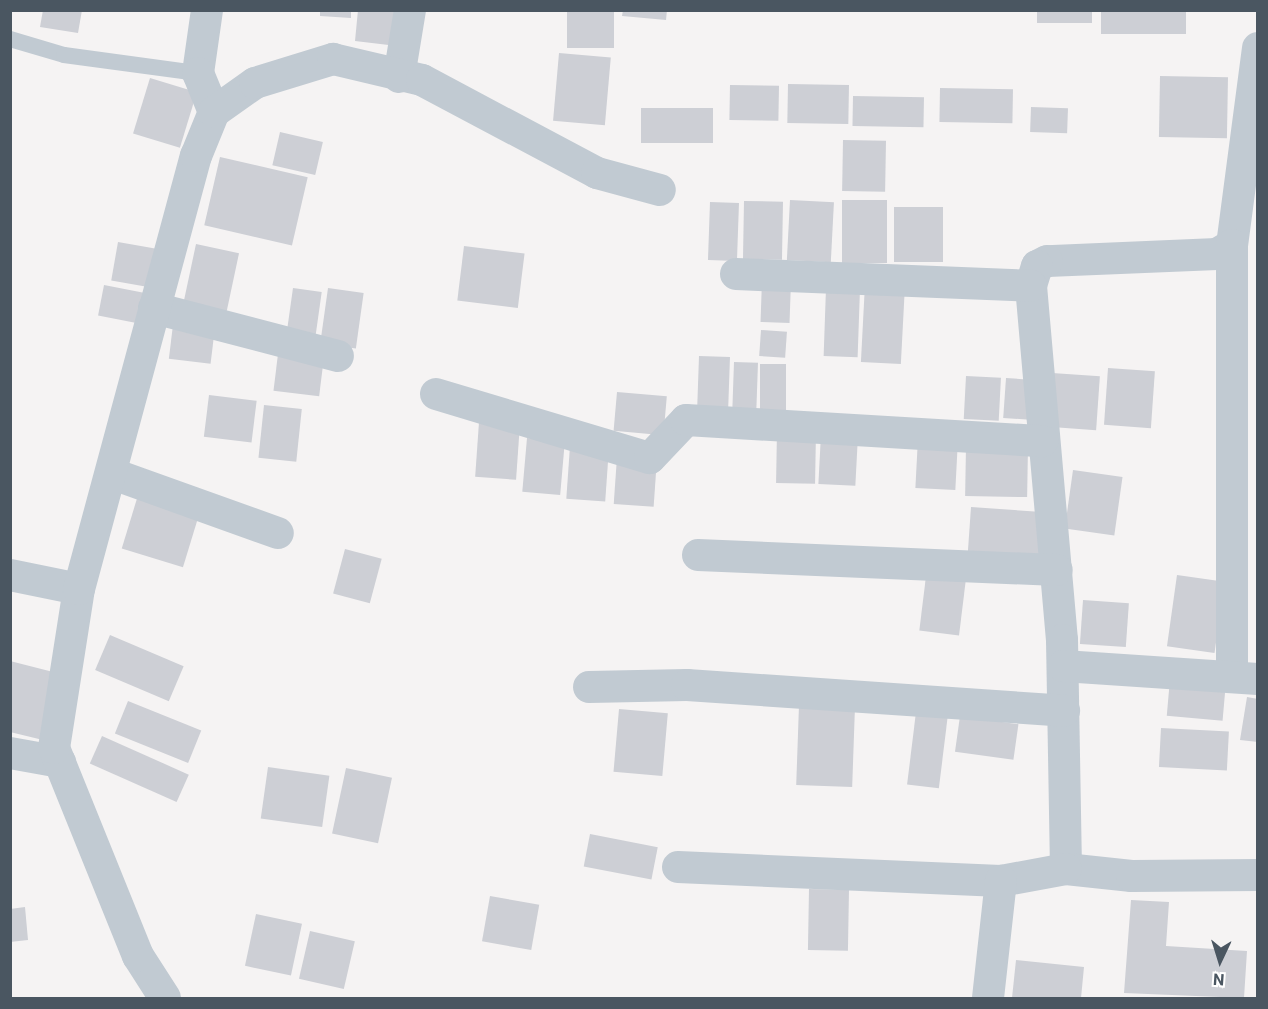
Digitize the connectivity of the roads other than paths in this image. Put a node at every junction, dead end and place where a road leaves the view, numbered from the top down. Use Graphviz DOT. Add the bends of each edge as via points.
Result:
graph roads {
  1 [pos="207,10"];
  2 [pos="410,10"];
  3 [pos="10,39"];
  4 [pos="1257,48"];
  5 [pos="198,73"];
  6 [pos="399,77"];
  7 [pos="214,112"];
  8 [pos="660,190"];
  9 [pos="1232,245"];
  10 [pos="736,274"];
  11 [pos="1031,286"];
  12 [pos="154,308"];
  13 [pos="338,356"];
  14 [pos="436,394"];
  15 [pos="1042,441"];
  16 [pos="113,474"];
  17 [pos="278,533"];
  18 [pos="699,555"];
  19 [pos="1057,570"];
  20 [pos="10,575"];
  21 [pos="79,589"];
  22 [pos="1063,666"];
  23 [pos="1245,678"];
  24 [pos="589,687"];
  25 [pos="1064,711"];
  26 [pos="10,753"];
  27 [pos="60,762"];
  28 [pos="678,867"];
  29 [pos="1066,869"];
  30 [pos="1257,875"];
  31 [pos="1001,881"];
  32 [pos="165,999"];
  33 [pos="988,999"];
  1 -- 5 [label="street"];
  2 -- 6 [label="street"];
  3 -- 5 [label="lane" via="64,54"];
  4 -- 9 [label="street"];
  5 -- 7 [label="street"];
  6 -- 7 [label="street" via="333,59 255,83"];
  6 -- 8 [label="street" via="422,80 597,173"];
  7 -- 12 [label="street" via="196,156"];
  9 -- 11 [label="street" via="1217,254 1047,261 1037,266"];
  9 -- 23 [label="street"];
  10 -- 11 [label="street"];
  11 -- 15 [label="street"];
  12 -- 13 [label="street"];
  12 -- 16 [label="street"];
  14 -- 15 [label="street" via="650,458 686,420"];
  15 -- 19 [label="street"];
  16 -- 17 [label="street"];
  16 -- 21 [label="street"];
  18 -- 19 [label="street"];
  19 -- 22 [label="street"];
  20 -- 21 [label="street"];
  21 -- 27 [label="street" via="54,748"];
  22 -- 23 [label="street"];
  22 -- 25 [label="street"];
  24 -- 25 [label="street" via="687,685"];
  25 -- 29 [label="street"];
  26 -- 27 [label="street"];
  27 -- 32 [label="street" via="138,956"];
  28 -- 31 [label="street"];
  29 -- 30 [label="street" via="1132,876"];
  29 -- 31 [label="street"];
  31 -- 33 [label="street"];
}
